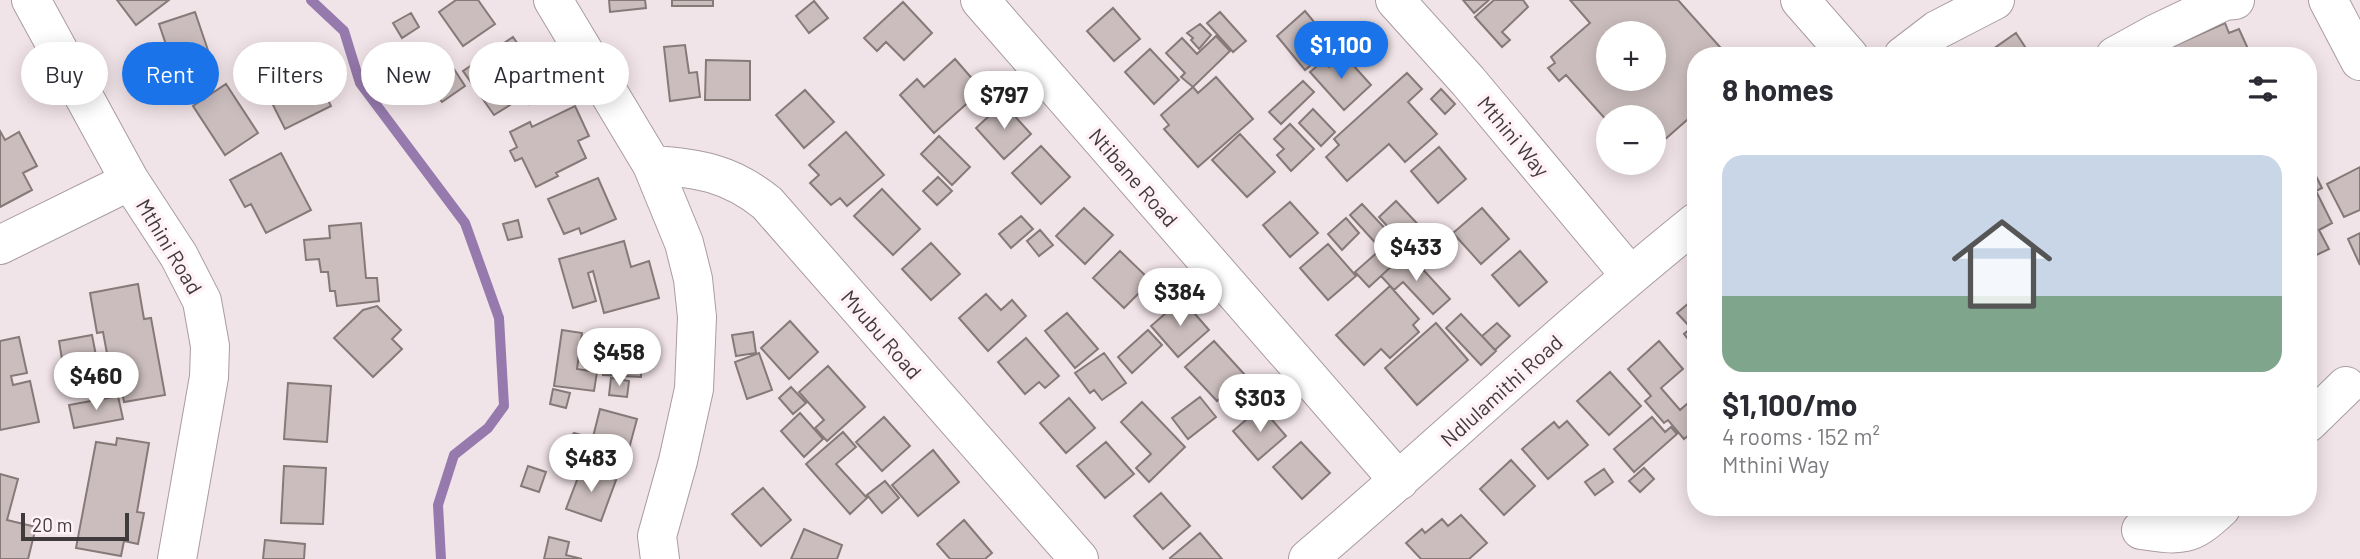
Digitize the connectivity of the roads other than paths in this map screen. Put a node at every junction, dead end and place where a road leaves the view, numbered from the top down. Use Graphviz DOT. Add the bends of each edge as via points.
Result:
graph roads {
  1 [pos="31,0"];
  2 [pos="553,0"];
  3 [pos="980,0"];
  4 [pos="1395,0"];
  5 [pos="1801,0"];
  6 [pos="1995,0"];
  7 [pos="2235,0"];
  8 [pos="2328,0"];
  9 [pos="1841,47"];
  10 [pos="1915,47"];
  11 [pos="2131,47"];
  12 [pos="2360,61"];
  13 [pos="652,165"];
  14 [pos="130,181"];
  15 [pos="1687,229"];
  16 [pos="0,245"];
  17 [pos="1630,275"];
  18 [pos="2346,387"];
  19 [pos="2317,414"];
  20 [pos="1399,481"];
  21 [pos="2212,516"];
  22 [pos="2140,539"];
  23 [pos="658,548"];
  24 [pos="177,559"];
  25 [pos="1079,559"];
  26 [pos="1308,559"];
  1 -- 14 [label="street, Mthini Road"];
  2 -- 13 [label="street"];
  3 -- 20 [label="street, Ntibane Road"];
  4 -- 17 [label="street, Mthini Way"];
  5 -- 9 [label="street"];
  6 -- 10 [label="street"];
  7 -- 11 [label="street" via="2224,1"];
  8 -- 12 [label="street"];
  13 -- 23 [label="street" via="684,243 697,317 694,389"];
  13 -- 25 [label="street, Mvubu Road" via="721,176 767,203"];
  14 -- 16 [label="street"];
  14 -- 24 [label="street, Mthini Road" via="194,282 210,346 209,377"];
  15 -- 17 [label="street, Ndlulamithi Road"];
  17 -- 20 [label="street, Ndlulamithi Road"];
  18 -- 19 [label="street"];
  20 -- 26 [label="street, Ndlulamithi Road"];
  21 -- 22 [label="street" via="2190,532"];
}
